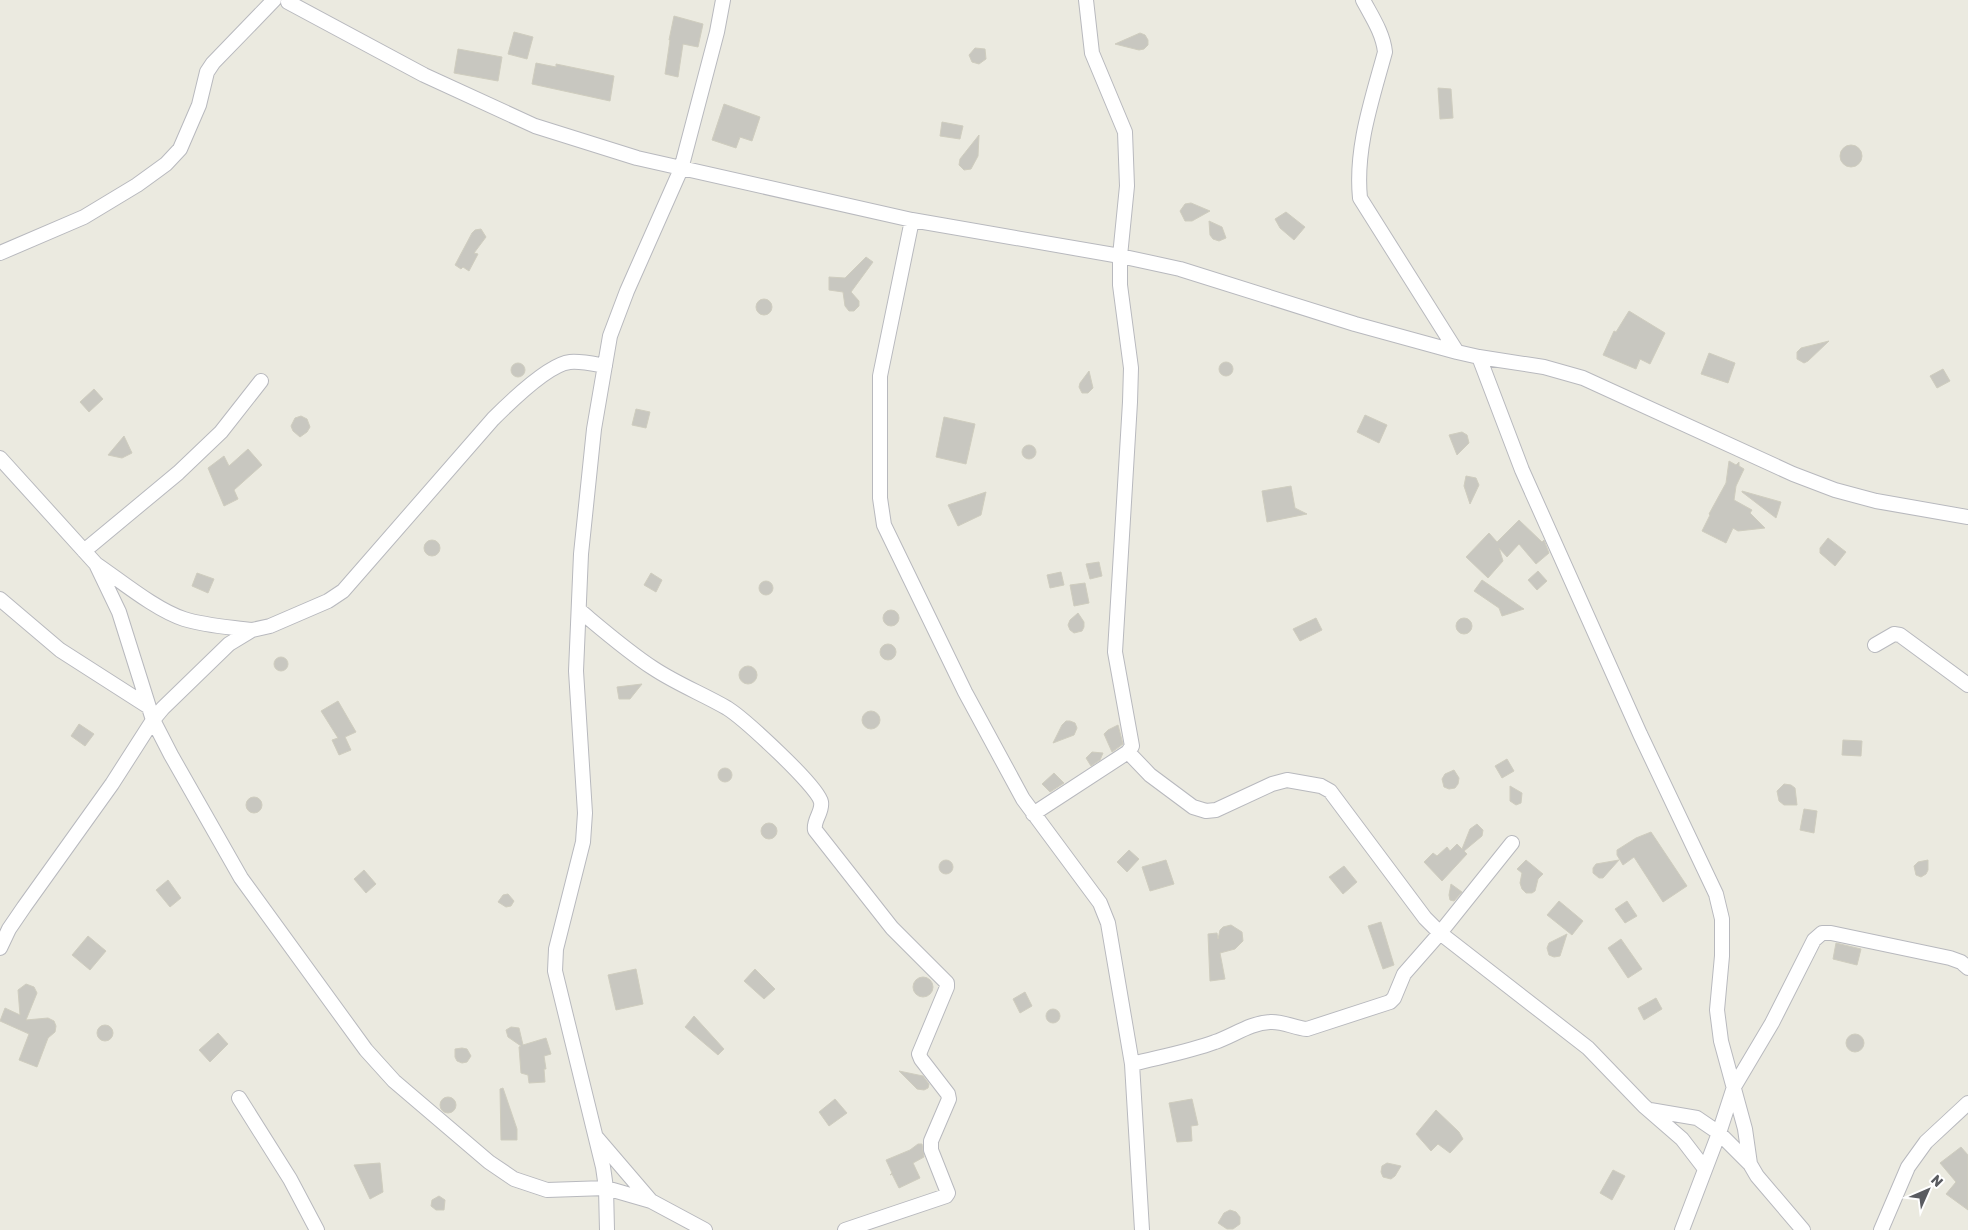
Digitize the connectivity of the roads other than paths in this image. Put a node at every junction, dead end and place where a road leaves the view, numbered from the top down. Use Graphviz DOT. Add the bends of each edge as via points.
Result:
graph roads {
  1 [pos="284,0"];
  2 [pos="724,0"];
  3 [pos="1086,0"];
  4 [pos="1363,0"];
  5 [pos="681,169"];
  6 [pos="912,220"];
  7 [pos="0,253"];
  8 [pos="1120,256"];
  9 [pos="1457,352"];
  10 [pos="1479,357"];
  11 [pos="605,366"];
  12 [pos="261,381"];
  13 [pos="0,458"];
  14 [pos="1968,517"];
  15 [pos="84,551"];
  16 [pos="96,564"];
  17 [pos="0,599"];
  18 [pos="578,610"];
  19 [pos="252,630"];
  20 [pos="1876,645"];
  21 [pos="1968,685"];
  22 [pos="151,714"];
  23 [pos="1128,752"];
  24 [pos="1033,814"];
  25 [pos="1512,843"];
  26 [pos="1440,933"];
  27 [pos="0,948"];
  28 [pos="1968,968"];
  29 [pos="1132,1064"];
  30 [pos="1734,1087"];
  31 [pos="240,1098"];
  32 [pos="1968,1103"];
  33 [pos="1650,1110"];
  34 [pos="1719,1133"];
  35 [pos="595,1135"];
  36 [pos="1750,1164"];
  37 [pos="1705,1169"];
  38 [pos="606,1188"];
  39 [pos="651,1201"];
  40 [pos="317,1230"];
  41 [pos="607,1230"];
  42 [pos="705,1230"];
  43 [pos="845,1230"];
  44 [pos="1142,1230"];
  45 [pos="1682,1230"];
  46 [pos="1803,1230"];
  47 [pos="1881,1230"];
  1 -- 5 [label="street" via="424,75 535,126"];
  1 -- 7 [label="street" via="213,63 180,149 166,164 84,217"];
  2 -- 5 [label="street"];
  3 -- 8 [label="street" via="1092,53 1125,132 1127,186"];
  4 -- 9 [label="street" via="1380,31 1385,52 1362,137 1360,198"];
  5 -- 6 [label="street"];
  5 -- 11 [label="street" via="610,336"];
  6 -- 8 [label="street"];
  6 -- 24 [label="street" via="880,376 880,498 884,525 965,692"];
  8 -- 9 [label="street" via="1180,269 1354,324"];
  8 -- 23 [label="street" via="1120,285 1131,368 1115,652 1132,746"];
  9 -- 10 [label="street"];
  10 -- 14 [label="street" via="1544,367 1583,378 1835,490 1876,501"];
  10 -- 30 [label="street" via="1522,470 1640,734 1716,894 1722,919 1717,1010 1721,1041"];
  11 -- 18 [label="street" via="594,429"];
  11 -- 19 [label="street" via="569,362 554,367 492,419 343,591 328,602"];
  12 -- 15 [label="street" via="222,432"];
  13 -- 15 [label="street"];
  15 -- 16 [label="street"];
  16 -- 19 [label="street" via="182,619"];
  16 -- 22 [label="street" via="119,612"];
  17 -- 22 [label="street" via="60,650"];
  18 -- 35 [label="street" via="576,671 585,813 583,842 556,948 555,971"];
  18 -- 43 [label="street" via="654,669 728,709 812,786 821,801 815,830 892,928 947,983 919,1054 948,1094 949,1099 931,1141 931,1150 948,1193"];
  19 -- 22 [label="street" via="229,644"];
  20 -- 21 [label="street" via="1894,634 1900,635"];
  22 -- 27 [label="street" via="112,784 19,914"];
  22 -- 38 [label="street" via="242,878 366,1050 394,1081 489,1162 514,1179 547,1190"];
  23 -- 24 [label="street"];
  23 -- 26 [label="street" via="1150,775 1193,807 1206,811 1216,810 1287,780 1322,786 1330,791"];
  24 -- 29 [label="street" via="1100,903 1106,916"];
  25 -- 26 [label="street"];
  26 -- 29 [label="street" via="1404,974 1390,1002 1307,1029 1298,1029 1284,1022 1268,1022 1215,1042"];
  26 -- 33 [label="street" via="1570,1032"];
  28 -- 30 [label="street" via="1950,958 1822,933 1814,940 1772,1023"];
  29 -- 44 [label="street"];
  30 -- 34 [label="street"];
  30 -- 36 [label="street"];
  31 -- 40 [label="street"];
  32 -- 47 [label="street" via="1926,1142 1908,1167"];
  33 -- 34 [label="street" via="1697,1118"];
  33 -- 37 [label="street" via="1688,1146"];
  34 -- 36 [label="street"];
  34 -- 37 [label="street"];
  35 -- 38 [label="street"];
  35 -- 39 [label="street"];
  36 -- 46 [label="street"];
  37 -- 45 [label="street"];
  38 -- 39 [label="street"];
  38 -- 41 [label="street"];
  39 -- 42 [label="street"];
}
